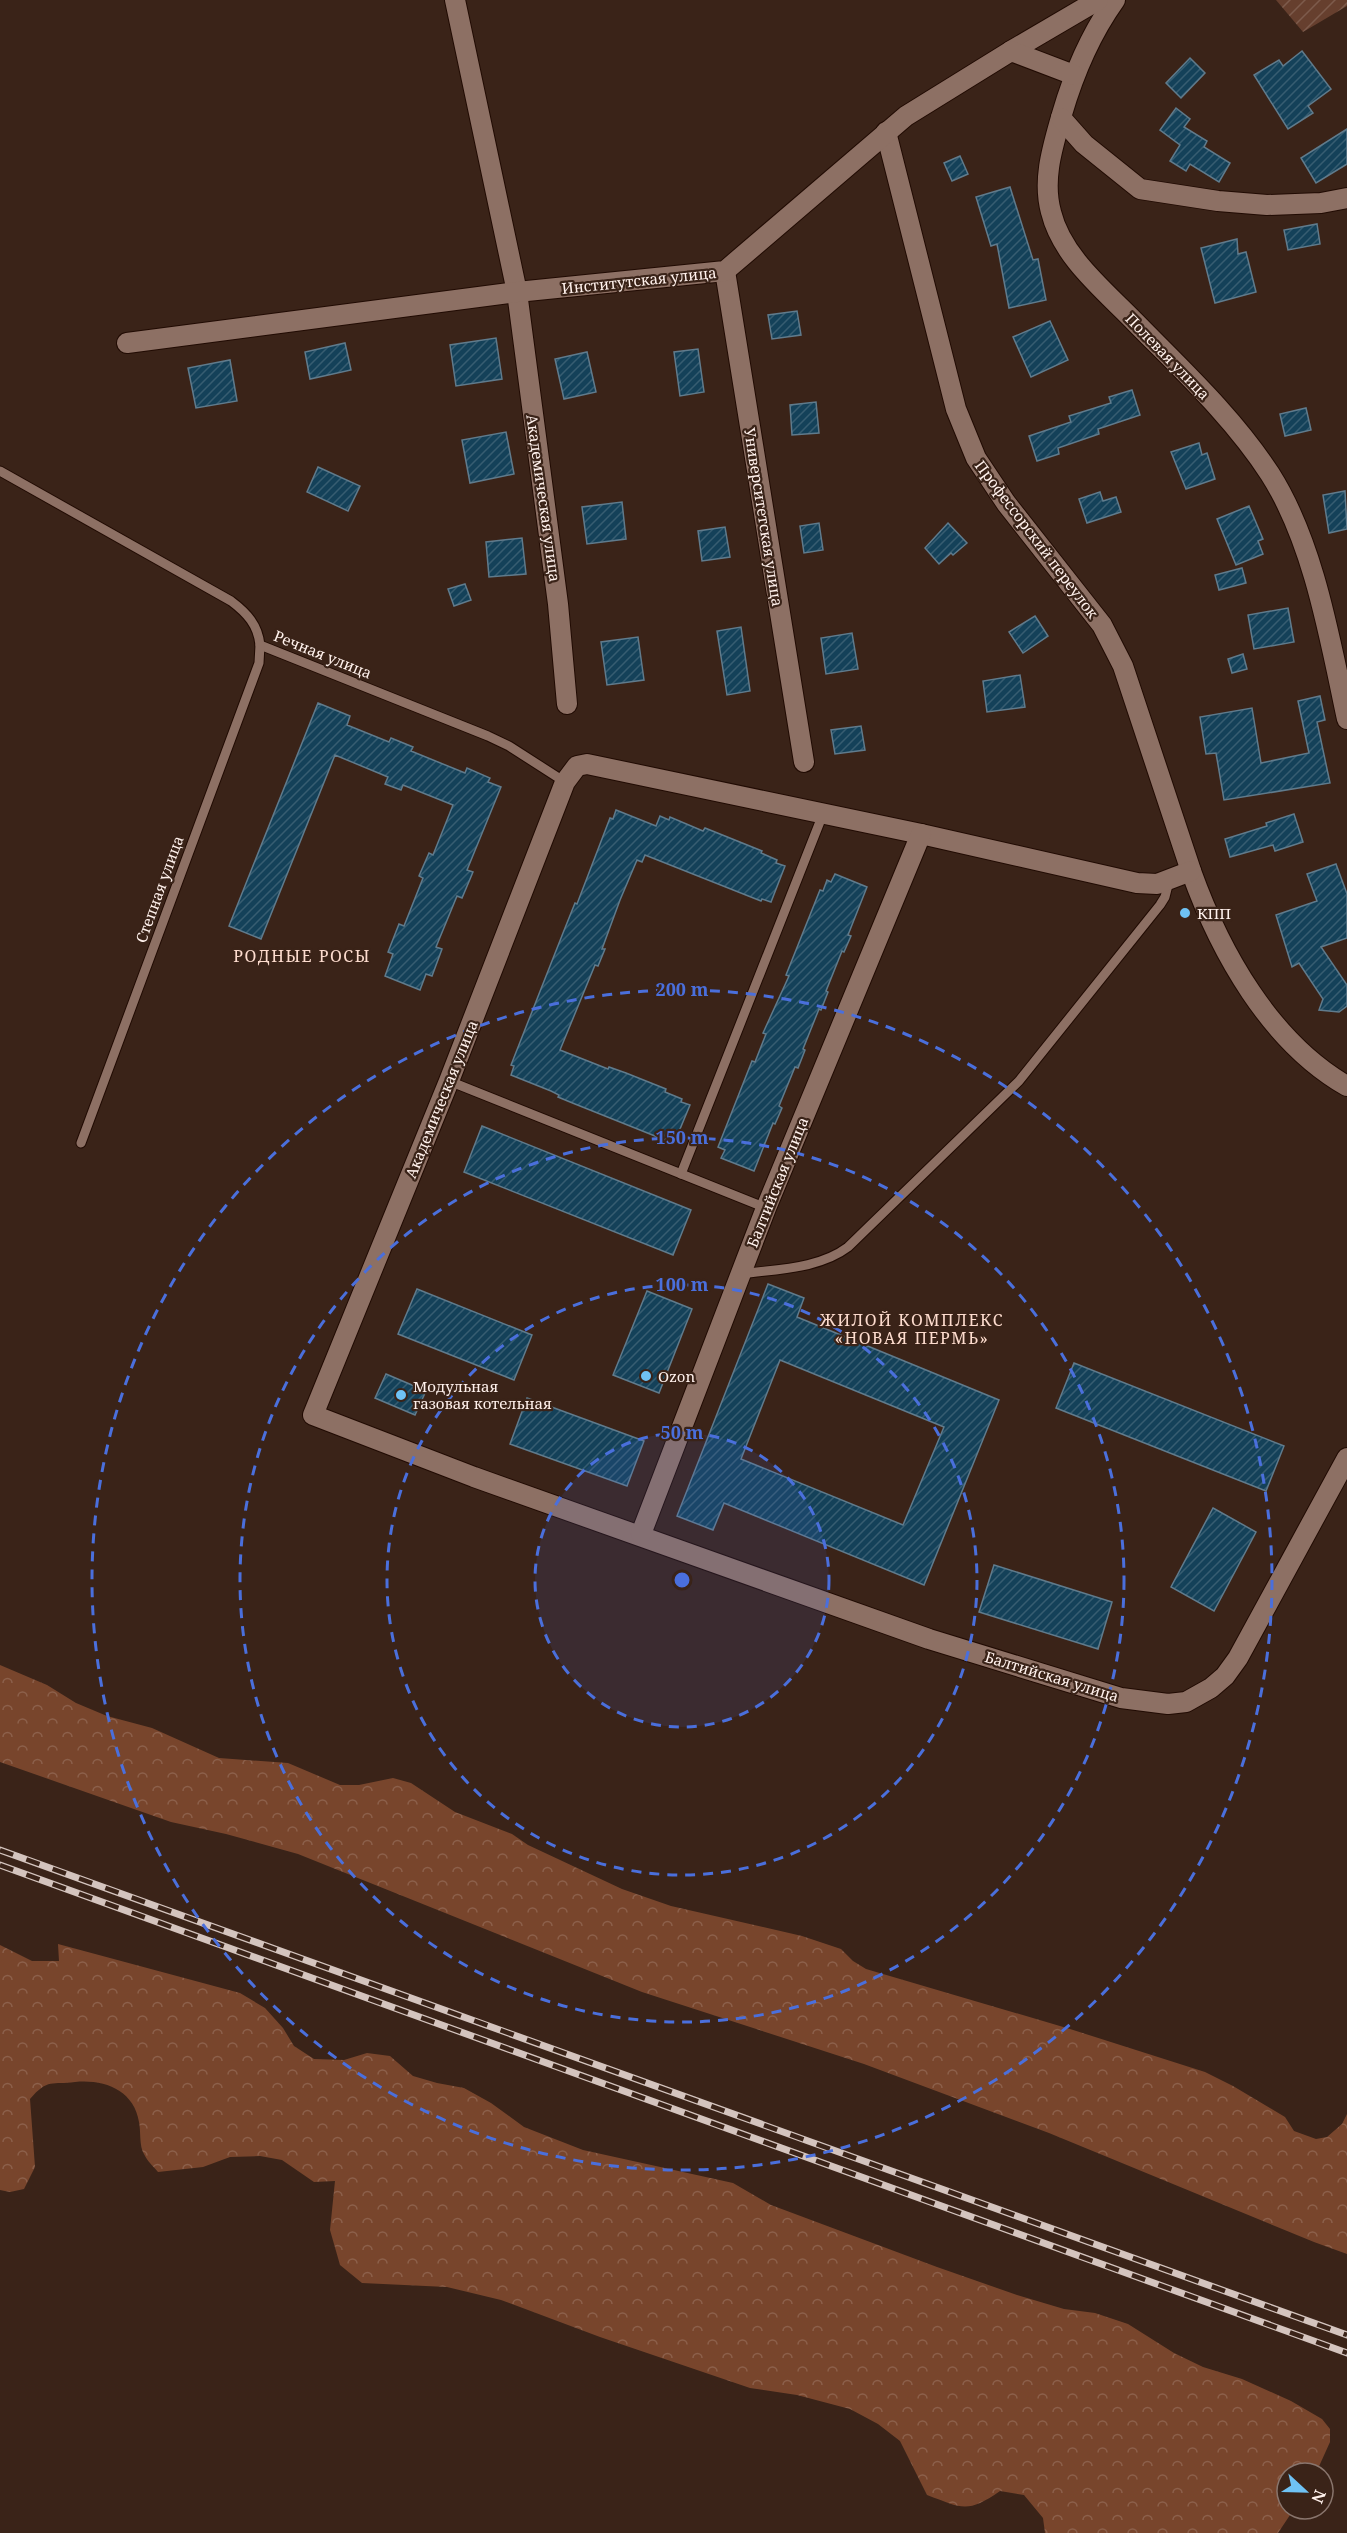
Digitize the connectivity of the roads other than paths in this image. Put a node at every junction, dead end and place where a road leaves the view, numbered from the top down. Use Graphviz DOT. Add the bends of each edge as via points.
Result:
graph roads {
  1 [pos="454,0"];
  2 [pos="1098,0"];
  3 [pos="1115,0"];
  4 [pos="1011,51"];
  5 [pos="1074,75"];
  6 [pos="1061,118"];
  7 [pos="886,132"];
  8 [pos="1347,198"];
  9 [pos="725,271"];
  10 [pos="517,292"];
  11 [pos="127,343"];
  12 [pos="0,471"];
  13 [pos="260,645"];
  14 [pos="567,704"];
  15 [pos="1347,719"];
  16 [pos="804,762"];
  17 [pos="566,782"];
  18 [pos="823,814"];
  19 [pos="921,834"];
  20 [pos="1191,871"];
  21 [pos="1169,881"];
  22 [pos="448,1081"];
  23 [pos="1347,1086"];
  24 [pos="81,1143"];
  25 [pos="681,1174"];
  26 [pos="766,1208"];
  27 [pos="739,1275"];
  28 [pos="313,1415"];
  29 [pos="1347,1458"];
  30 [pos="641,1534"];
  1 -- 10 [label="street, Академическая улица"];
  2 -- 4 [label="street, Институтская улица"];
  3 -- 5 [label="street, Полевая улица"];
  4 -- 5 [label="street"];
  4 -- 7 [label="street, Институтская улица"];
  5 -- 6 [label="street, Полевая улица"];
  6 -- 8 [label="street" via="1084,144 1140,189 1267,205"];
  6 -- 15 [label="street, Полевая улица" via="1047,191 1059,233 1099,287 1229,422 1268,471 1295,521 1318,596"];
  7 -- 9 [label="street, Институтская улица"];
  7 -- 20 [label="street, Профессорский переулок" via="960,419 976,458 1096,618 1118,656"];
  9 -- 10 [label="street, Институтская улица"];
  9 -- 16 [label="street, Университетская улица"];
  10 -- 11 [label="street, Институтская улица"];
  10 -- 14 [label="street, Академическая улица" via="558,604"];
  12 -- 13 [label="lane, Речная улица" via="231,601 252,621"];
  13 -- 17 [label="lane, Речная улица" via="488,736"];
  13 -- 24 [label="lane, Степная улица" via="259,663"];
  17 -- 18 [label="street" via="577,766 587,764"];
  17 -- 22 [label="street, Академическая улица"];
  18 -- 19 [label="street"];
  18 -- 25 [label="lane"];
  19 -- 21 [label="street" via="1137,883"];
  19 -- 26 [label="street, Балтийская улица"];
  20 -- 21 [label="street"];
  20 -- 23 [label="street" via="1215,931 1243,980 1297,1048"];
  21 -- 27 [label="lane" via="1160,905 1019,1081 848,1247 816,1262"];
  22 -- 25 [label="lane"];
  22 -- 28 [label="street, Академическая улица"];
  25 -- 26 [label="lane"];
  26 -- 27 [label="street, Балтийская улица"];
  27 -- 30 [label="street, Балтийская улица"];
  28 -- 30 [label="street, Балтийская улица" via="474,1477"];
  29 -- 30 [label="street, Балтийская улица" via="1225,1676 1186,1702 1168,1704 1121,1698 928,1639"];
}
